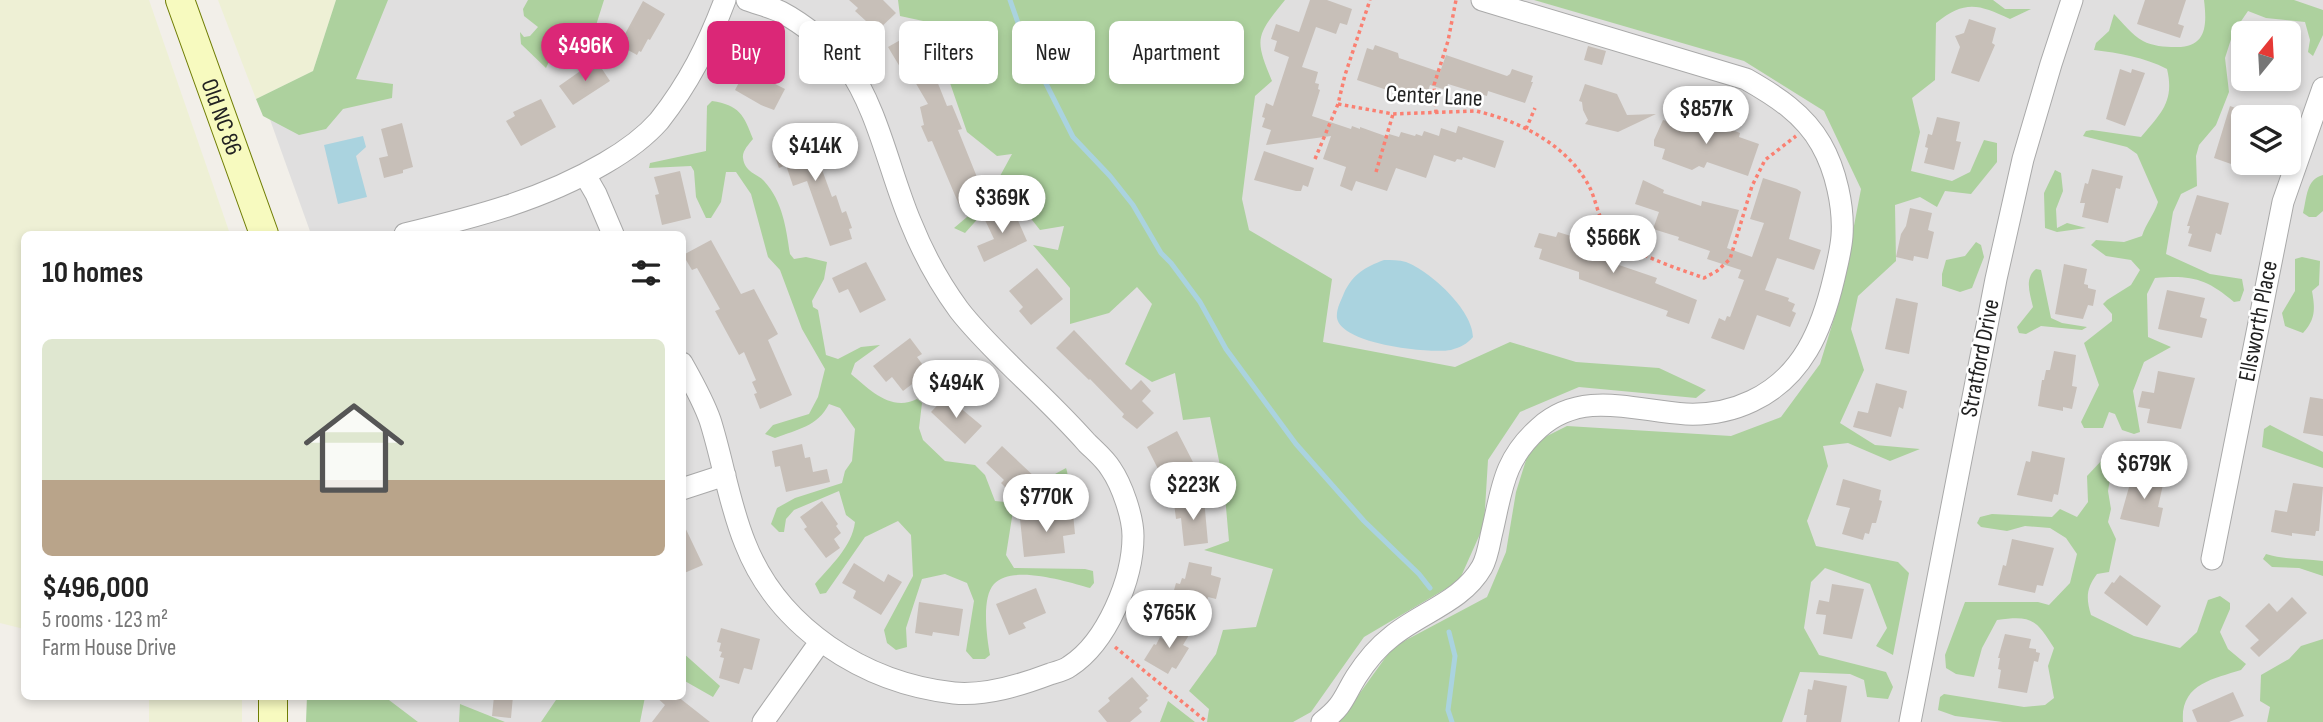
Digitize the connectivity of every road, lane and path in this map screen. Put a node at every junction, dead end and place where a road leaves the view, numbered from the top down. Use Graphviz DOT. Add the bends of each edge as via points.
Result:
graph roads {
  1 [pos="180,0"];
  2 [pos="725,0"];
  3 [pos="747,0"];
  4 [pos="1370,0"];
  5 [pos="1456,0"];
  6 [pos="1482,0"];
  7 [pos="2072,0"];
  8 [pos="2323,88"];
  9 [pos="1338,104"];
  10 [pos="1535,108"];
  11 [pos="1436,113"];
  12 [pos="1393,114"];
  13 [pos="1808,126"];
  14 [pos="1526,129"];
  15 [pos="1315,159"];
  16 [pos="1376,172"];
  17 [pos="585,175"];
  18 [pos="263,231"];
  19 [pos="417,231"];
  20 [pos="612,231"];
  21 [pos="686,371"];
  22 [pos="725,475"];
  23 [pos="686,488"];
  24 [pos="2211,559"];
  25 [pos="1100,635"];
  26 [pos="820,642"];
  27 [pos="273,700"];
  28 [pos="273,722"];
  29 [pos="763,722"];
  30 [pos="1207,722"];
  31 [pos="1322,722"];
  32 [pos="1910,722"];
  1 -- 18 [label="main road, Old NC 86"];
  2 -- 17 [label="street" via="709,43 657,122 625,151"];
  3 -- 25 [label="street" via="780,12 816,36 846,65 879,134 911,224 959,310 1112,469 1133,534 1115,612"];
  4 -- 9 [label="path"];
  5 -- 11 [label="path" via="1434,85"];
  6 -- 13 [label="street" via="1746,79 1782,99"];
  7 -- 32 [label="street, Stratford Drive" via="2023,159 1996,279"];
  8 -- 24 [label="street, Ellsworth Place" via="2283,202"];
  9 -- 12 [label="path, Center Lane"];
  9 -- 15 [label="path"];
  10 -- 14 [label="path"];
  11 -- 12 [label="path, Center Lane"];
  11 -- 14 [label="path, Center Lane" via="1476,111"];
  12 -- 16 [label="path"];
  13 -- 14 [label="path, Center Lane" via="1765,160 1752,186 1730,259 1703,278 1658,261 1606,228 1573,161"];
  13 -- 31 [label="street" via="1834,175 1842,236 1826,312 1800,361 1780,382 1732,410 1685,414 1611,403 1584,405 1542,425 1516,451 1507,470 1483,565 1458,596 1391,637 1357,676 1344,701"];
  17 -- 19 [label="street" via="494,212"];
  17 -- 20 [label="street"];
  21 -- 22 [label="street" via="709,416"];
  22 -- 23 [label="street"];
  22 -- 26 [label="street" via="744,542 759,573 779,602"];
  25 -- 26 [label="street" via="1069,667 993,691 956,693 890,677"];
  25 -- 30 [label="path"];
  26 -- 29 [label="street"];
  27 -- 28 [label="main road"];
}
